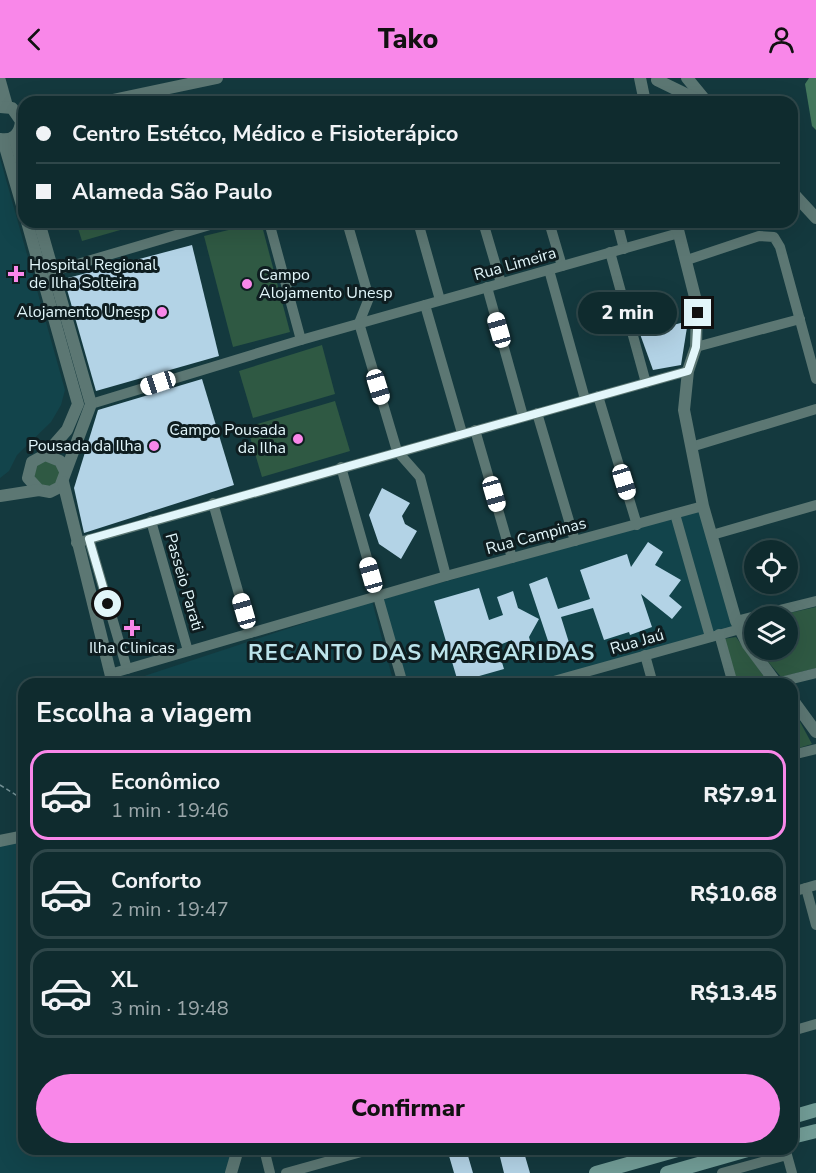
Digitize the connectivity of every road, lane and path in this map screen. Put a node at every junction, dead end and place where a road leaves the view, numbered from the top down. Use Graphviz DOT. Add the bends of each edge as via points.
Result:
graph roads {
  1 [pos="217,78"];
  2 [pos="687,78"];
  3 [pos="651,79"];
  4 [pos="0,81"];
  5 [pos="132,96"];
  6 [pos="647,96"];
  7 [pos="691,96"];
  8 [pos="700,96"];
  9 [pos="3,107"];
  10 [pos="15,129"];
  11 [pos="18,157"];
  12 [pos="798,198"];
  13 [pos="816,218"];
  14 [pos="29,228"];
  15 [pos="41,228"];
  16 [pos="200,228"];
  17 [pos="272,228"];
  18 [pos="349,228"];
  19 [pos="420,228"];
  20 [pos="485,228"];
  21 [pos="551,228"];
  22 [pos="618,228"];
  23 [pos="677,228"];
  24 [pos="624,249"];
  25 [pos="610,252"];
  26 [pos="687,260"];
  27 [pos="562,266"];
  28 [pos="549,270"];
  29 [pos="54,271"];
  30 [pos="501,283"];
  31 [pos="487,287"];
  32 [pos="440,300"];
  33 [pos="425,305"];
  34 [pos="800,320"];
  35 [pos="359,323"];
  36 [pos="301,340"];
  37 [pos="696,347"];
  38 [pos="688,371"];
  39 [pos="816,379"];
  40 [pos="646,383"];
  41 [pos="598,396"];
  42 [pos="585,399"];
  43 [pos="91,404"];
  44 [pos="816,409"];
  45 [pos="537,413"];
  46 [pos="523,416"];
  47 [pos="475,429"];
  48 [pos="462,433"];
  49 [pos="691,447"];
  50 [pos="398,451"];
  51 [pos="45,455"];
  52 [pos="341,467"];
  53 [pos="28,472"];
  54 [pos="64,476"];
  55 [pos="42,491"];
  56 [pos="5,495"];
  57 [pos="213,503"];
  58 [pos="816,504"];
  59 [pos="703,506"];
  60 [pos="675,514"];
  61 [pos="71,518"];
  62 [pos="151,521"];
  63 [pos="637,525"];
  64 [pos="712,535"];
  65 [pos="89,539"];
  66 [pos="575,541"];
  67 [pos="76,543"];
  68 [pos="512,558"];
  69 [pos="446,576"];
  70 [pos="376,596"];
  71 [pos="816,602"];
  72 [pos="738,625"];
  73 [pos="250,633"];
  74 [pos="715,636"];
  75 [pos="188,651"];
  76 [pos="645,655"];
  77 [pos="127,669"];
  78 [pos="816,673"];
  79 [pos="111,678"];
  80 [pos="113,678"];
  81 [pos="401,678"];
  82 [pos="572,678"];
  83 [pos="651,678"];
  84 [pos="731,678"];
  85 [pos="773,678"];
  86 [pos="798,678"];
  87 [pos="798,707"];
  88 [pos="816,732"];
  89 [pos="816,749"];
  90 [pos="798,754"];
  91 [pos="0,785"];
  92 [pos="18,796"];
  93 [pos="18,837"];
  94 [pos="0,841"];
  95 [pos="811,886"];
  96 [pos="816,925"];
  97 [pos="816,1024"];
  98 [pos="798,1029"];
  99 [pos="816,1110"];
  100 [pos="798,1115"];
  101 [pos="816,1131"];
  102 [pos="798,1136"];
  103 [pos="236,1155"];
  104 [pos="266,1155"];
  105 [pos="330,1155"];
  106 [pos="350,1155"];
  107 [pos="660,1155"];
  108 [pos="730,1155"];
  109 [pos="331,1160"];
  110 [pos="231,1173"];
  111 [pos="270,1173"];
  112 [pos="286,1173"];
  113 [pos="596,1173"];
  114 [pos="667,1173"];
  115 [pos="724,1173"];
  116 [pos="792,1173"];
  1 -- 5 [label="street"];
  2 -- 8 [label="street"];
  3 -- 6 [label="street"];
  3 -- 7 [label="street"];
  4 -- 9 [label="street"];
  9 -- 10 [label="street"];
  10 -- 11 [label="street"];
  12 -- 13 [label="street"];
  14 -- 51 [label="street" via="78,404 67,430"];
  15 -- 29 [label="street"];
  16 -- 29 [label="street"];
  17 -- 36 [label="street"];
  18 -- 35 [label="street" via="369,298"];
  19 -- 32 [label="street"];
  20 -- 30 [label="street"];
  21 -- 27 [label="street"];
  22 -- 24 [label="street"];
  23 -- 24 [label="street, Rua Limeira"];
  23 -- 26 [label="street"];
  24 -- 25 [label="street, Rua Limeira"];
  25 -- 27 [label="street, Rua Limeira"];
  25 -- 40 [label="street"];
  26 -- 34 [label="street" via="759,236 774,237"];
  26 -- 37 [label="street" via="697,304"];
  27 -- 28 [label="street, Rua Limeira"];
  28 -- 30 [label="street, Rua Limeira"];
  28 -- 42 [label="street"];
  29 -- 43 [label="street"];
  30 -- 31 [label="street, Rua Limeira"];
  31 -- 32 [label="street, Rua Limeira"];
  31 -- 46 [label="street"];
  32 -- 33 [label="street, Rua Limeira"];
  33 -- 35 [label="street, Rua Limeira"];
  33 -- 48 [label="street"];
  34 -- 37 [label="street"];
  34 -- 39 [label="street"];
  35 -- 36 [label="street, Rua Limeira"];
  35 -- 50 [label="street"];
  36 -- 43 [label="street, Rua Limeira"];
  37 -- 38 [label="street"];
  38 -- 40 [label="street"];
  38 -- 49 [label="street" via="684,410"];
  40 -- 41 [label="street"];
  41 -- 42 [label="street"];
  41 -- 63 [label="street"];
  42 -- 45 [label="street"];
  43 -- 54 [label="street"];
  44 -- 49 [label="street"];
  45 -- 46 [label="street"];
  45 -- 66 [label="street"];
  46 -- 47 [label="street"];
  47 -- 48 [label="street"];
  47 -- 68 [label="street"];
  48 -- 50 [label="street"];
  49 -- 59 [label="street"];
  50 -- 52 [label="street"];
  50 -- 69 [label="street" via="420,477"];
  51 -- 53 [label="street" via="35,458"];
  51 -- 54 [label="street" via="60,461"];
  52 -- 57 [label="street"];
  52 -- 70 [label="street"];
  53 -- 55 [label="street" via="31,483"];
  53 -- 56 [label="street"];
  54 -- 55 [label="street" via="55,490"];
  54 -- 61 [label="street"];
  55 -- 56 [label="street"];
  55 -- 61 [label="street"];
  57 -- 62 [label="street"];
  57 -- 73 [label="street"];
  58 -- 64 [label="street"];
  59 -- 60 [label="street, Rua Campinas"];
  59 -- 64 [label="street"];
  60 -- 63 [label="street, Rua Campinas"];
  60 -- 74 [label="street"];
  61 -- 67 [label="street"];
  62 -- 65 [label="street"];
  62 -- 75 [label="street, Passeio Parati"];
  63 -- 66 [label="street, Rua Campinas"];
  64 -- 72 [label="street"];
  65 -- 67 [label="street"];
  65 -- 77 [label="street"];
  66 -- 68 [label="street, Rua Campinas"];
  67 -- 79 [label="street"];
  68 -- 69 [label="street, Rua Campinas"];
  69 -- 70 [label="street, Rua Campinas"];
  70 -- 73 [label="street, Rua Campinas"];
  70 -- 81 [label="street"];
  71 -- 72 [label="street, Rua Jaú"];
  72 -- 74 [label="street, Rua Jaú"];
  72 -- 85 [label="street"];
  73 -- 75 [label="street, Rua Campinas"];
  74 -- 76 [label="street, Rua Jaú"];
  74 -- 84 [label="street"];
  75 -- 77 [label="street, Rua Campinas"];
  76 -- 82 [label="street, Rua Jaú"];
  76 -- 83 [label="street"];
  77 -- 80 [label="street, Rua Campinas"];
  78 -- 86 [label="street"];
  87 -- 88 [label="street"];
  89 -- 90 [label="street"];
  91 -- 92 [label="path"];
  93 -- 94 [label="street"];
  95 -- 96 [label="street"];
  97 -- 98 [label="street"];
  99 -- 100 [label="main road"];
  101 -- 102 [label="main road"];
  103 -- 110 [label="street"];
  104 -- 111 [label="street"];
  105 -- 109 [label="street"];
  106 -- 109 [label="street"];
  107 -- 113 [label="main road"];
  108 -- 114 [label="main road"];
  109 -- 112 [label="street"];
  115 -- 116 [label="street" via="787,1155"];
}
